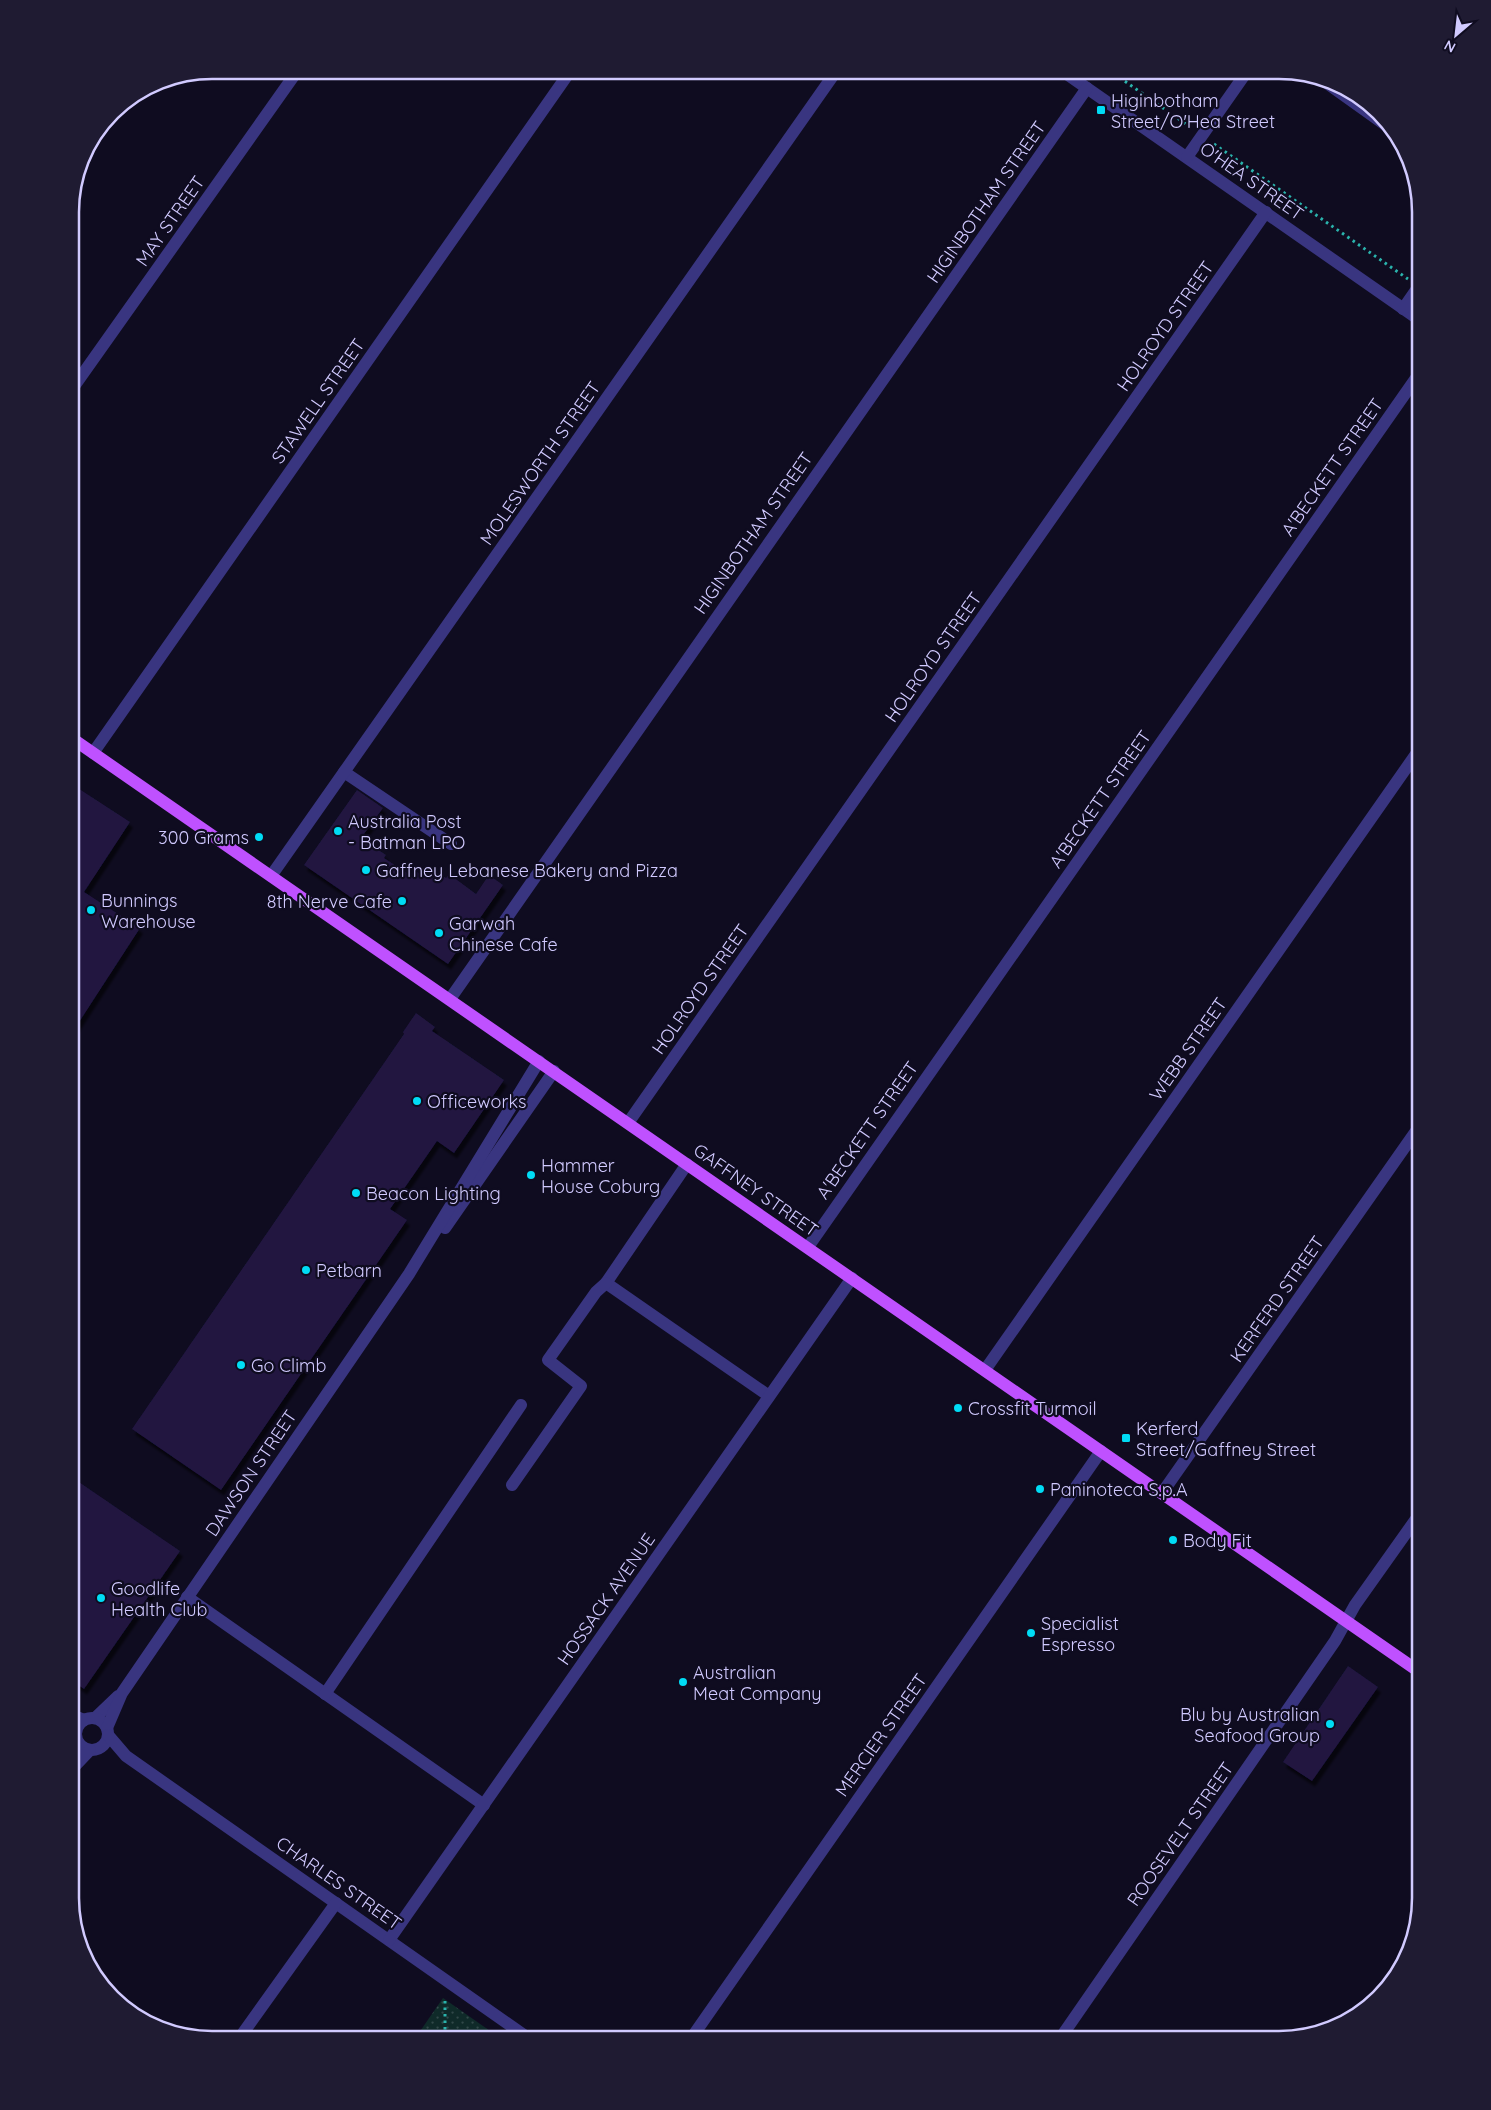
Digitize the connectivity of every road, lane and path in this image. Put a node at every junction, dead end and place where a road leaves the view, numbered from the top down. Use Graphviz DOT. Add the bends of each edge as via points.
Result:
graph roads {
  1 [pos="292,79"];
  2 [pos="566,79"];
  3 [pos="831,79"];
  4 [pos="1074,79"];
  5 [pos="1122,79"];
  6 [pos="1242,79"];
  7 [pos="1087,88"];
  8 [pos="1202,136"];
  9 [pos="1187,157"];
  10 [pos="1266,212"];
  11 [pos="1412,280"];
  12 [pos="1412,296"];
  13 [pos="1403,309"];
  14 [pos="1412,315"];
  15 [pos="79,379"];
  16 [pos="1412,384"];
  17 [pos="79,744"];
  18 [pos="93,753"];
  19 [pos="1412,760"];
  20 [pos="344,772"];
  21 [pos="451,844"];
  22 [pos="271,876"];
  23 [pos="450,999"];
  24 [pos="539,1061"];
  25 [pos="554,1071"];
  26 [pos="628,1123"];
  27 [pos="1412,1137"];
  28 [pos="687,1164"];
  29 [pos="808,1247"];
  30 [pos="409,1274"];
  31 [pos="852,1278"];
  32 [pos="606,1283"];
  33 [pos="984,1370"];
  34 [pos="769,1396"];
  35 [pos="522,1405"];
  36 [pos="1101,1451"];
  37 [pos="512,1485"];
  38 [pos="1162,1493"];
  39 [pos="1412,1528"];
  40 [pos="187,1597"];
  41 [pos="1346,1621"];
  42 [pos="1412,1667"];
  43 [pos="122,1692"];
  44 [pos="325,1694"];
  45 [pos="79,1716"];
  46 [pos="89,1719"];
  47 [pos="79,1729"];
  48 [pos="107,1732"];
  49 [pos="79,1742"];
  50 [pos="96,1748"];
  51 [pos="126,1756"];
  52 [pos="79,1763"];
  53 [pos="484,1805"];
  54 [pos="336,1902"];
  55 [pos="389,1940"];
  56 [pos="445,2001"];
  57 [pos="244,2031"];
  58 [pos="445,2031"];
  59 [pos="519,2031"];
  60 [pos="696,2031"];
  61 [pos="1065,2031"];
  1 -- 15 [label="street, MAY STREET"];
  2 -- 18 [label="street, STAWELL STREET"];
  3 -- 20 [label="street, MOLESWORTH STREET"];
  4 -- 7 [label="street, O'HEA STREET"];
  5 -- 8 [label="path"];
  6 -- 8 [label="street"];
  7 -- 9 [label="street, O'HEA STREET"];
  7 -- 23 [label="street, HIGINBOTHAM STREET"];
  8 -- 9 [label="street"];
  8 -- 11 [label="path"];
  9 -- 10 [label="street, O'HEA STREET"];
  10 -- 13 [label="street, O'HEA STREET"];
  10 -- 26 [label="street, HOLROYD STREET"];
  12 -- 13 [label="street"];
  13 -- 14 [label="street, O'HEA STREET"];
  16 -- 29 [label="street, A'BECKETT STREET"];
  17 -- 18 [label="main road, GAFFNEY STREET"];
  18 -- 22 [label="main road, GAFFNEY STREET"];
  19 -- 33 [label="street, WEBB STREET"];
  20 -- 21 [label="street"];
  20 -- 22 [label="street, MOLESWORTH STREET"];
  22 -- 23 [label="main road, GAFFNEY STREET"];
  23 -- 24 [label="main road, GAFFNEY STREET"];
  24 -- 25 [label="main road, GAFFNEY STREET"];
  24 -- 30 [label="street, DAWSON STREET"];
  25 -- 26 [label="main road, GAFFNEY STREET"];
  25 -- 30 [label="street, DAWSON STREET" via="456,1214"];
  26 -- 28 [label="main road, GAFFNEY STREET"];
  27 -- 38 [label="street, KERFERD STREET"];
  28 -- 29 [label="main road, GAFFNEY STREET"];
  28 -- 32 [label="street"];
  29 -- 31 [label="main road, GAFFNEY STREET"];
  30 -- 40 [label="street, DAWSON STREET"];
  31 -- 33 [label="main road, GAFFNEY STREET"];
  31 -- 34 [label="street, HOSSACK AVENUE"];
  32 -- 34 [label="street"];
  32 -- 37 [label="street" via="596,1292 548,1360 581,1386"];
  33 -- 36 [label="main road, GAFFNEY STREET"];
  34 -- 53 [label="street, HOSSACK AVENUE"];
  35 -- 44 [label="street"];
  36 -- 38 [label="main road, GAFFNEY STREET"];
  36 -- 60 [label="street, MERCIER STREET"];
  38 -- 41 [label="main road, GAFFNEY STREET"];
  39 -- 41 [label="street, ROOSEVELT STREET"];
  40 -- 43 [label="street, DAWSON STREET"];
  40 -- 44 [label="street"];
  41 -- 42 [label="main road, GAFFNEY STREET"];
  41 -- 61 [label="street, ROOSEVELT STREET"];
  43 -- 46 [label="street, DAWSON STREET"];
  43 -- 48 [label="street, DAWSON STREET"];
  44 -- 53 [label="street"];
  45 -- 46 [label="street"];
  46 -- 47 [label="street"];
  46 -- 48 [label="street" via="104,1724"];
  48 -- 50 [label="street"];
  48 -- 51 [label="street, CHARLES STREET"];
  49 -- 50 [label="street" via="81,1746"];
  50 -- 51 [label="street, CHARLES STREET"];
  50 -- 52 [label="street"];
  51 -- 54 [label="street, CHARLES STREET"];
  53 -- 55 [label="street, HOSSACK AVENUE"];
  54 -- 55 [label="street, CHARLES STREET"];
  54 -- 57 [label="street"];
  55 -- 59 [label="street, CHARLES STREET"];
  56 -- 58 [label="path"];
}
